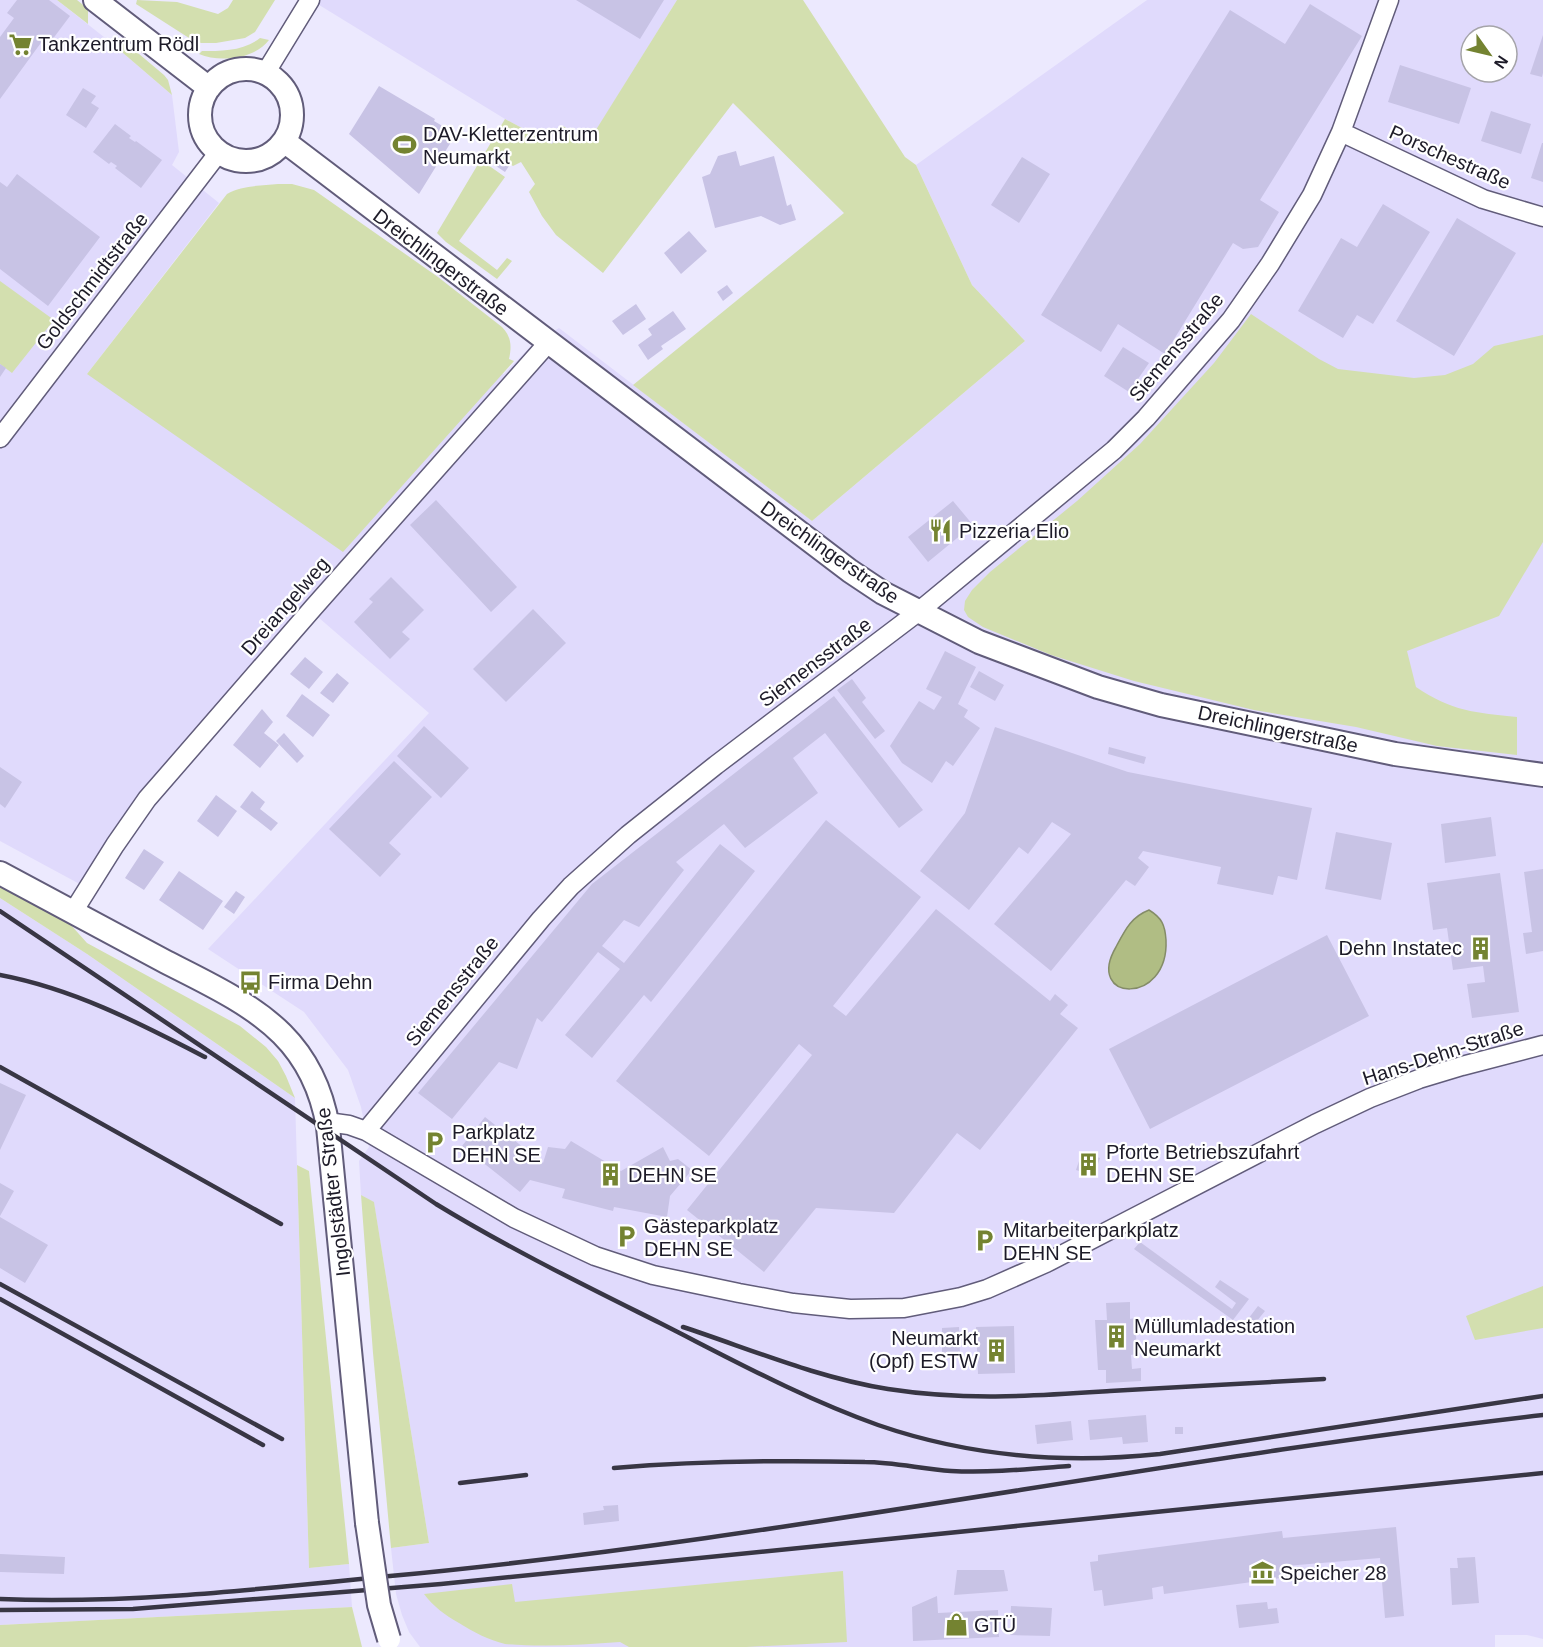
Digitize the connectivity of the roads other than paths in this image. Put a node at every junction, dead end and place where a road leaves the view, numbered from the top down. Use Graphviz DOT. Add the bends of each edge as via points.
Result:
graph roads {
  1 [pos="95,0"];
  2 [pos="309,0"];
  3 [pos="1389,0"];
  4 [pos="266,72"];
  5 [pos="209,88"];
  6 [pos="1341,132"];
  7 [pos="284,141"];
  8 [pos="219,152"];
  9 [pos="1543,217"];
  10 [pos="548,343"];
  11 [pos="0,438"];
  12 [pos="918,612"];
  13 [pos="1543,775"];
  14 [pos="0,873"];
  15 [pos="73,912"];
  16 [pos="1543,1045"];
  17 [pos="327,1122"];
  18 [pos="366,1131"];
  19 [pos="390,1643"];
  1 -- 5 [label="street"];
  2 -- 4 [label="street"];
  3 -- 6 [label="street, Siemensstraße"];
  4 -- 5 [label="street" via="235,70 220,76"];
  4 -- 7 [label="street" via="286,90 291,102 292,123"];
  5 -- 8 [label="street" via="200,115 206,136"];
  6 -- 9 [label="street, Porschestraße" via="1461,189"];
  6 -- 12 [label="street, Siemensstraße" via="1312,195 1270,264 1177,384 1114,450"];
  7 -- 8 [label="street" via="261,159 232,159"];
  7 -- 10 [label="street, Dreichlingerstraße"];
  8 -- 11 [label="street, Goldschmidtstraße"];
  10 -- 12 [label="street, Dreichlingerstraße" via="850,571"];
  10 -- 15 [label="street, Dreiangelweg" via="155,790"];
  12 -- 13 [label="street, Dreichlingerstraße" via="1029,663 1161,705 1395,754"];
  12 -- 18 [label="street, Siemensstraße" via="716,765 571,886"];
  14 -- 15 [label="street, Ingolstädter Straße"];
  15 -- 17 [label="street, Ingolstädter Straße" via="214,988 271,1024 297,1051 314,1078"];
  16 -- 18 [label="street, Hans-Dehn-Straße" via="1462,1066 1370,1098 1012,1279 961,1296 890,1309 793,1303 630,1268 514,1218"];
  17 -- 18 [label="street, Hans-Dehn-Straße"];
  17 -- 19 [label="street, Ingolstädter Straße, bridge" via="367,1523 379,1605"];
}
